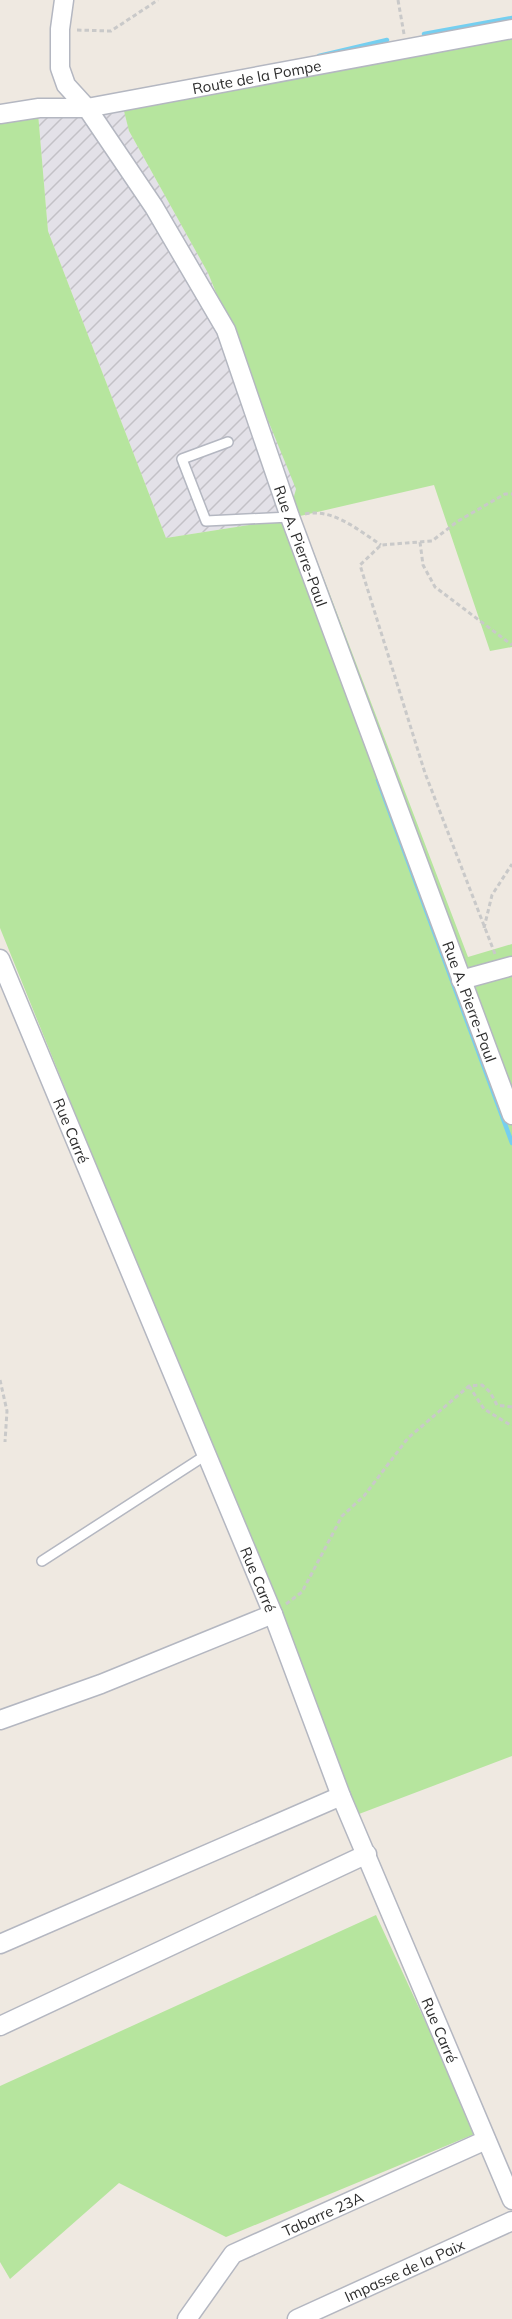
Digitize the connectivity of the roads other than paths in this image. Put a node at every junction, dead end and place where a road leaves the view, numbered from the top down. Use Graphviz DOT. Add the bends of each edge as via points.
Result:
graph roads {
  1 [pos="64,0"];
  2 [pos="512,29"];
  3 [pos="87,108"];
  4 [pos="0,114"];
  5 [pos="228,442"];
  6 [pos="290,517"];
  7 [pos="0,959"];
  8 [pos="507,968"];
  9 [pos="461,980"];
  10 [pos="512,1115"];
  11 [pos="206,1455"];
  12 [pos="42,1561"];
  13 [pos="273,1614"];
  14 [pos="0,1720"];
  15 [pos="341,1796"];
  16 [pos="368,1854"];
  17 [pos="0,1944"];
  18 [pos="0,2026"];
  19 [pos="486,2140"];
  20 [pos="512,2200"];
  21 [pos="512,2221"];
  22 [pos="187,2319"];
  23 [pos="297,2319"];
  1 -- 3 [label="street, Rue A. Pierre-Paul" via="60,68 66,85"];
  2 -- 3 [label="street, Route de la Pompe"];
  3 -- 4 [label="street, Route de la Pompe" via="39,108"];
  3 -- 6 [label="street, Rue A. Pierre-Paul" via="154,207 226,330"];
  5 -- 6 [label="lane" via="182,459 206,521"];
  6 -- 9 [label="street, Rue A. Pierre-Paul"];
  7 -- 11 [label="street, Rue Carré"];
  8 -- 9 [label="street"];
  9 -- 10 [label="street, Rue A. Pierre-Paul"];
  11 -- 12 [label="lane"];
  11 -- 13 [label="street, Rue Carré"];
  13 -- 14 [label="street"];
  13 -- 15 [label="street, Rue Carré"];
  15 -- 16 [label="street, Rue Carré"];
  15 -- 17 [label="street"];
  16 -- 18 [label="street"];
  16 -- 19 [label="street, Rue Carré"];
  19 -- 20 [label="street, Rue Carré"];
  19 -- 22 [label="street, Tabarre 23A" via="233,2254"];
  21 -- 23 [label="street, Impasse de la Paix"];
}
